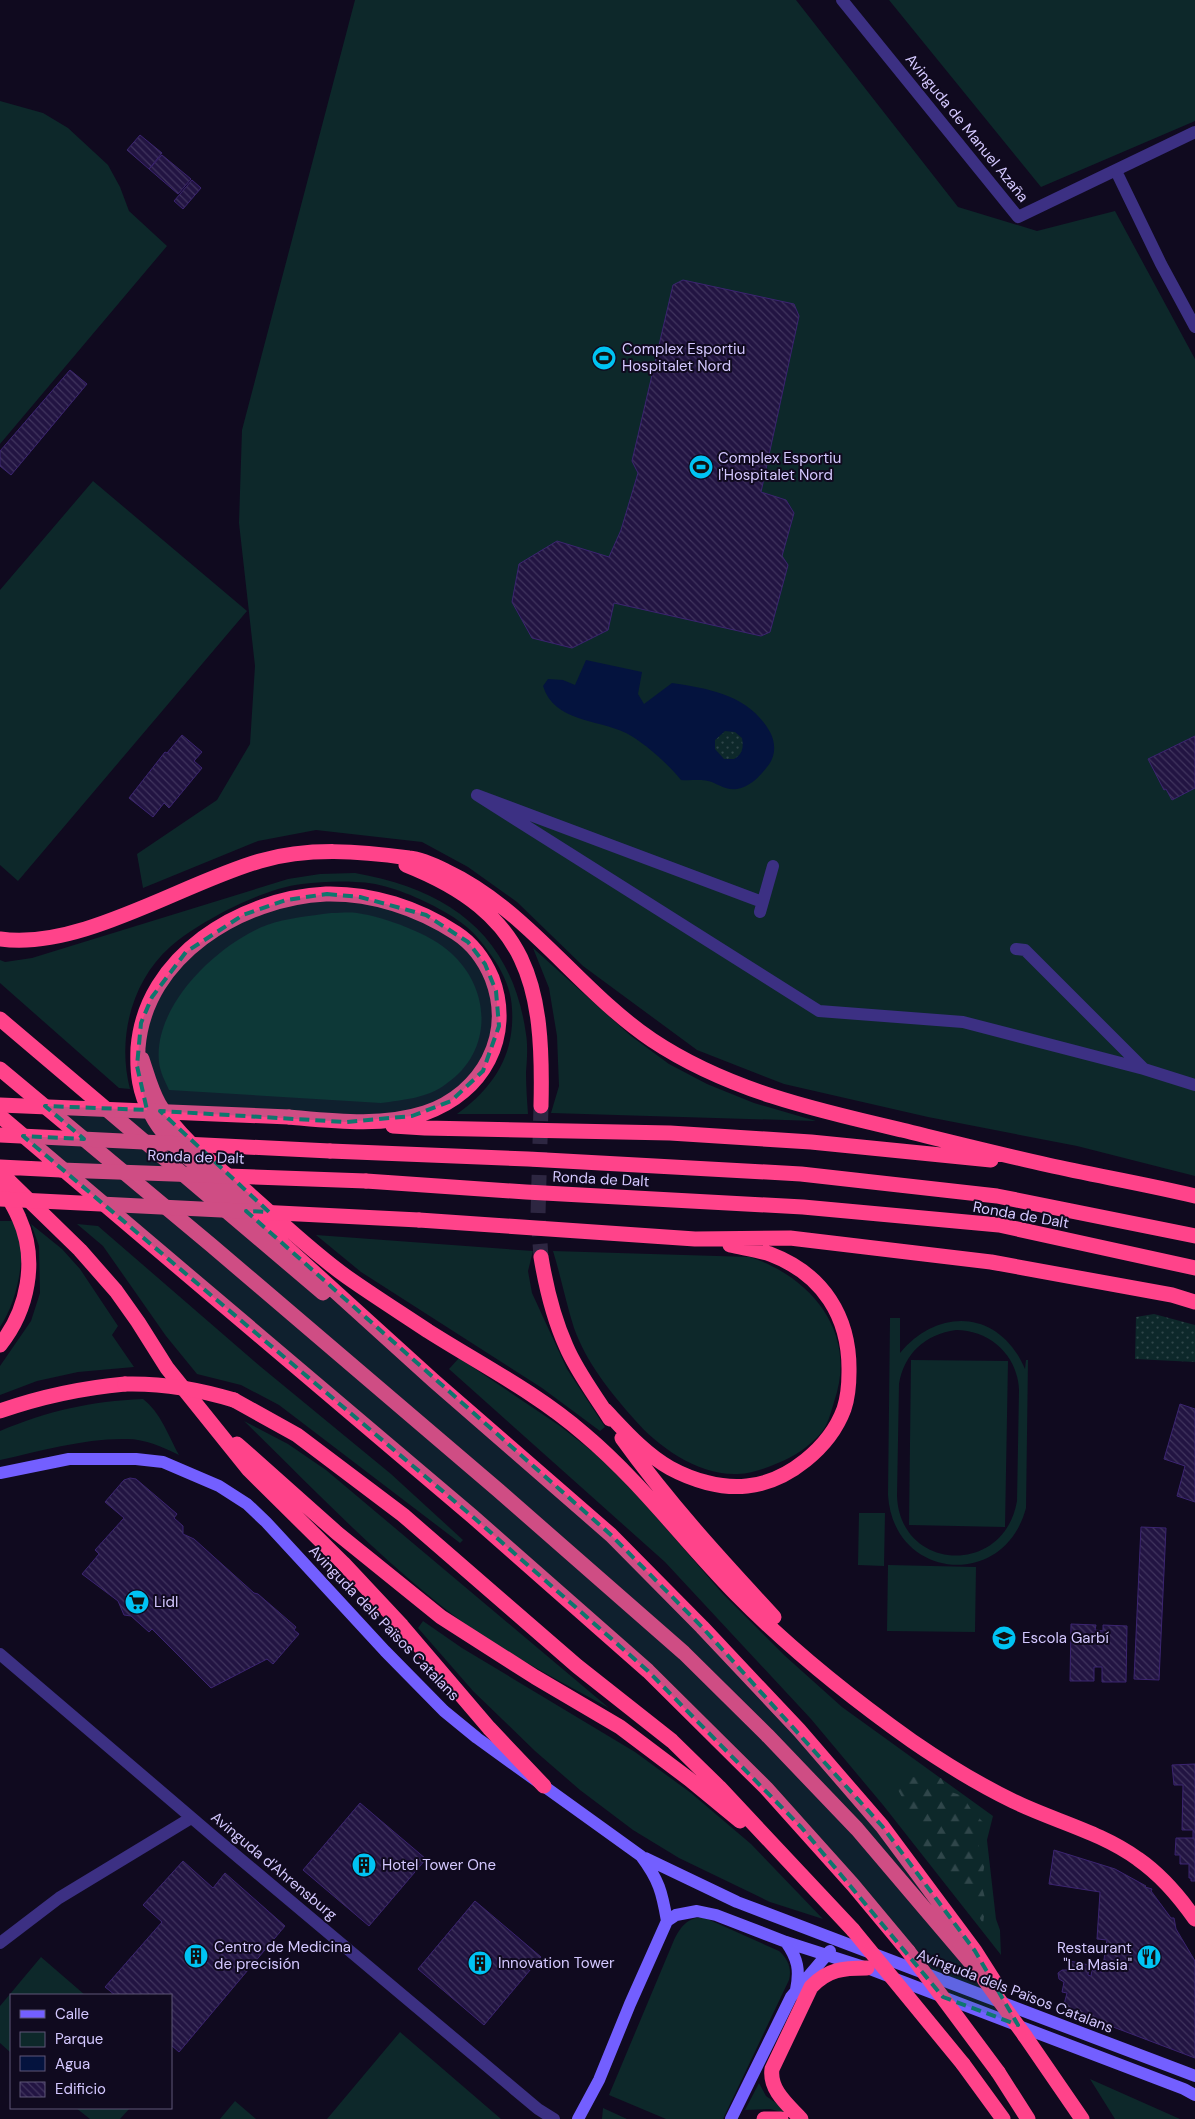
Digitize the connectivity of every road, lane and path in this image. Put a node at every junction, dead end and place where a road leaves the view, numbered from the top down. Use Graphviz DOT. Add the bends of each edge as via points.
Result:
graph roads {
  1 [pos="842,0"];
  2 [pos="1195,132"];
  3 [pos="1116,170"];
  4 [pos="1195,327"];
  5 [pos="381,856"];
  6 [pos="773,866"];
  7 [pos="0,940"];
  8 [pos="1016,949"];
  9 [pos="0,1019"];
  10 [pos="138,1048"];
  11 [pos="0,1069"];
  12 [pos="1144,1069"];
  13 [pos="1195,1085"];
  14 [pos="0,1104"];
  15 [pos="540,1106"];
  16 [pos="0,1116"];
  17 [pos="346,1122"];
  18 [pos="0,1134"];
  19 [pos="1050,1165"];
  20 [pos="0,1167"];
  21 [pos="0,1172"];
  22 [pos="0,1184"];
  23 [pos="1195,1196"];
  24 [pos="0,1199"];
  25 [pos="1195,1236"];
  26 [pos="695,1239"];
  27 [pos="541,1256"];
  28 [pos="1195,1268"];
  29 [pos="1195,1302"];
  30 [pos="0,1345"];
  31 [pos="434,1381"];
  32 [pos="605,1410"];
  33 [pos="0,1411"];
  34 [pos="200,1411"];
  35 [pos="0,1472"];
  36 [pos="0,1654"];
  37 [pos="860,1702"];
  38 [pos="544,1786"];
  39 [pos="192,1818"];
  40 [pos="641,1856"];
  41 [pos="788,1860"];
  42 [pos="1195,1919"];
  43 [pos="667,1921"];
  44 [pos="851,1938"];
  45 [pos="786,1942"];
  46 [pos="0,1943"];
  47 [pos="825,1956"];
  48 [pos="866,1968"];
  49 [pos="990,1982"];
  50 [pos="796,1990"];
  51 [pos="1195,2076"];
  52 [pos="1195,2095"];
  53 [pos="554,2119"];
  54 [pos="578,2119"];
  55 [pos="731,2119"];
  56 [pos="764,2119"];
  57 [pos="781,2119"];
  58 [pos="801,2119"];
  59 [pos="1003,2119"];
  60 [pos="1028,2119"];
  61 [pos="1082,2119"];
  1 -- 3 [label="street, Avinguda de Manuel Azaña" via="1018,217"];
  2 -- 3 [label="street, Avinguda de Manuel Azaña"];
  3 -- 4 [label="street"];
  5 -- 7 [label="highway" via="316,852 276,856 228,871 70,933 41,939"];
  5 -- 15 [label="highway" via="419,871 464,895 491,917 512,942 535,1000 541,1040"];
  5 -- 19 [label="highway" via="412,858 480,889 523,924 623,1018 699,1067 754,1091 819,1111"];
  6 -- 12 [label="street" via="761,907 477,794 819,1011 963,1022"];
  8 -- 12 [label="street" via="1025,950"];
  9 -- 31 [label="highway" via="298,1273"];
  10 -- 17 [label="highway" via="146,1010 168,971 194,945 227,923 272,903 319,895 360,896 402,906 441,924 477,952 485,964 500,1008 495,1043 483,1071 470,1087 451,1101 412,1116"];
  10 -- 31 [label="highway" via="138,1082 151,1116 162,1131"];
  10 -- 37 [label="highway" via="158,1102 198,1149 346,1276 528,1392 581,1430 644,1490 738,1596 798,1652"];
  11 -- 49 [label="highway" via="468,1464 684,1653 857,1829"];
  12 -- 13 [label="street"];
  14 -- 17 [label="highway, bridge"];
  16 -- 60 [label="highway, bridge" via="464,1509 648,1672 766,1788 853,1885 908,1951 998,2072"];
  17 -- 19 [label="highway" via="424,1128 670,1133 811,1142"];
  18 -- 25 [label="highway, Ronda de Dalt, bridge" via="801,1174 997,1196"];
  19 -- 23 [label="highway"];
  20 -- 28 [label="highway, Ronda de Dalt, bridge" via="366,1181 803,1207 999,1226"];
  21 -- 34 [label="highway" via="104,1277"];
  22 -- 30 [label="highway" via="20,1219 28,1254 26,1292 21,1312"];
  24 -- 26 [label="highway, bridge" via="419,1220"];
  26 -- 29 [label="highway" via="790,1238 898,1250 991,1262"];
  26 -- 32 [label="highway" via="770,1254 813,1279 832,1302 849,1346 849,1389 836,1426 824,1445 804,1462 777,1477 748,1486 720,1485 686,1476 656,1459"];
  27 -- 32 [label="highway" via="550,1299 566,1347"];
  31 -- 49 [label="highway" via="611,1535 792,1723 882,1826 949,1915"];
  32 -- 37 [label="highway" via="644,1468 698,1534 790,1634"];
  33 -- 41 [label="highway, bridge" via="90,1387 154,1383 181,1386 234,1400 298,1435 403,1516 577,1666 672,1741"];
  34 -- 38 [label="highway" via="249,1470 402,1626 467,1704"];
  34 -- 41 [label="highway" via="337,1533 442,1617 620,1728 689,1779"];
  35 -- 38 [label="street, Avinguda dels Països Catalans" via="69,1459 136,1459 164,1462 219,1486 247,1504 266,1522 438,1706"];
  36 -- 39 [label="street, Avinguda d'Ahrensburg"];
  37 -- 42 [label="highway" via="913,1742 985,1787 1136,1857 1170,1886"];
  38 -- 40 [label="street, Avinguda dels Països Catalans"];
  39 -- 46 [label="street" via="59,1898"];
  39 -- 53 [label="street, Avinguda d'Ahrensburg"];
  40 -- 43 [label="street, Avinguda dels Països Catalans" via="656,1877"];
  40 -- 44 [label="street, Avinguda dels Països Catalans" via="737,1902"];
  41 -- 44 [label="highway"];
  43 -- 45 [label="street, Avinguda dels Països Catalans" via="676,1915 705,1911"];
  43 -- 54 [label="street" via="596,2086"];
  44 -- 47 [label="street"];
  44 -- 51 [label="street, Avinguda dels Països Catalans"];
  44 -- 59 [label="highway, bridge" via="963,2064"];
  45 -- 47 [label="street, Avinguda dels Països Catalans"];
  45 -- 50 [label="street" via="796,1955"];
  47 -- 48 [label="street, Avinguda dels Països Catalans"];
  47 -- 50 [label="street"];
  48 -- 52 [label="street, Avinguda dels Països Catalans"];
  48 -- 58 [label="highway" via="840,1968 818,1979 807,1995 772,2069 774,2086"];
  49 -- 61 [label="highway, bridge"];
  50 -- 55 [label="street" via="782,2012"];
  56 -- 57 [label="highway"];
}
